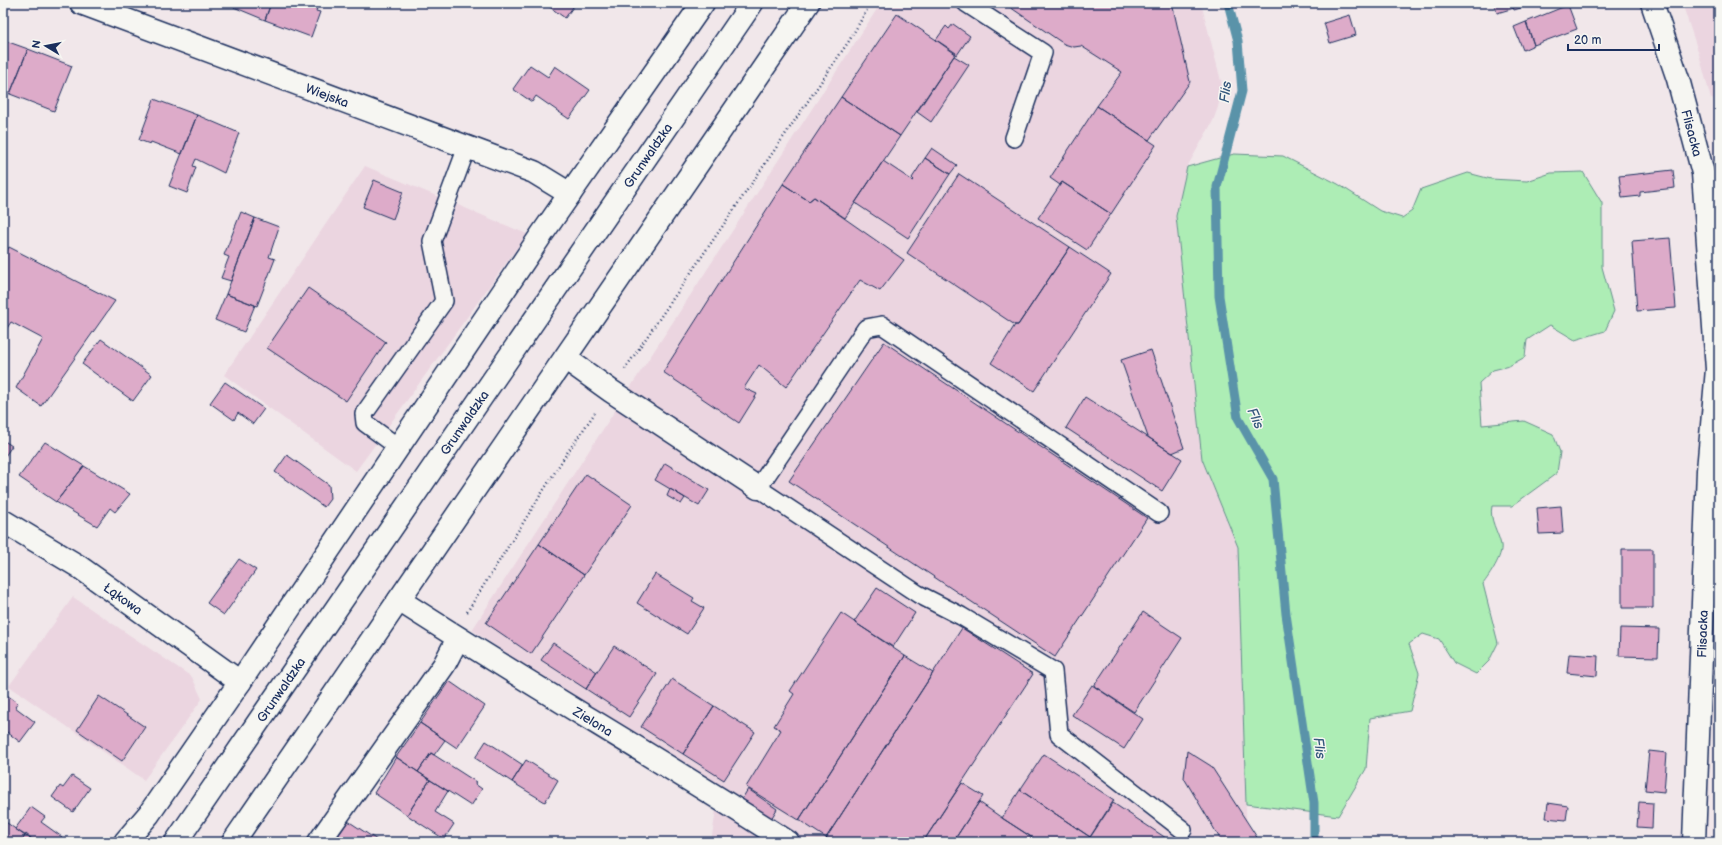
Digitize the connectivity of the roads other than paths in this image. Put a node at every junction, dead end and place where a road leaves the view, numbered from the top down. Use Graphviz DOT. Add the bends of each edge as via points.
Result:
graph roads {
  1 [pos="81,3"];
  2 [pos="703,3"];
  3 [pos="752,3"];
  4 [pos="808,3"];
  5 [pos="966,3"];
  6 [pos="1652,3"];
  7 [pos="1014,138"];
  8 [pos="467,147"];
  9 [pos="570,194"];
  10 [pos="565,358"];
  11 [pos="1718,369"];
  12 [pos="398,447"];
  13 [pos="758,488"];
  14 [pos="1159,513"];
  15 [pos="3,521"];
  16 [pos="399,600"];
  17 [pos="458,638"];
  18 [pos="240,682"];
  19 [pos="1184,830"];
  20 [pos="125,842"];
  21 [pos="176,842"];
  22 [pos="233,842"];
  23 [pos="319,842"];
  24 [pos="788,842"];
  25 [pos="1694,842"];
  1 -- 8 [label="street, Wiejska"];
  2 -- 9 [label="street"];
  3 -- 21 [label="street, Grunwaldzka"];
  4 -- 10 [label="street"];
  5 -- 7 [label="lane" via="1043,52"];
  6 -- 11 [label="street, Flisacka" via="1678,79 1703,173"];
  8 -- 9 [label="street, Wiejska" via="534,172"];
  8 -- 12 [label="lane" via="432,241 444,301 364,414 365,423"];
  9 -- 12 [label="street"];
  10 -- 13 [label="street"];
  10 -- 16 [label="street"];
  11 -- 25 [label="street, Flisacka" via="1708,478"];
  12 -- 18 [label="street"];
  13 -- 14 [label="lane" via="866,328 882,325"];
  13 -- 19 [label="lane" via="918,594 961,616 1052,671 1059,734"];
  15 -- 18 [label="street, Łąkowa" via="78,566"];
  16 -- 17 [label="street, Zielona"];
  16 -- 22 [label="street"];
  17 -- 23 [label="street" via="444,665"];
  17 -- 24 [label="street, Zielona"];
  18 -- 20 [label="street" via="149,814"];
}
